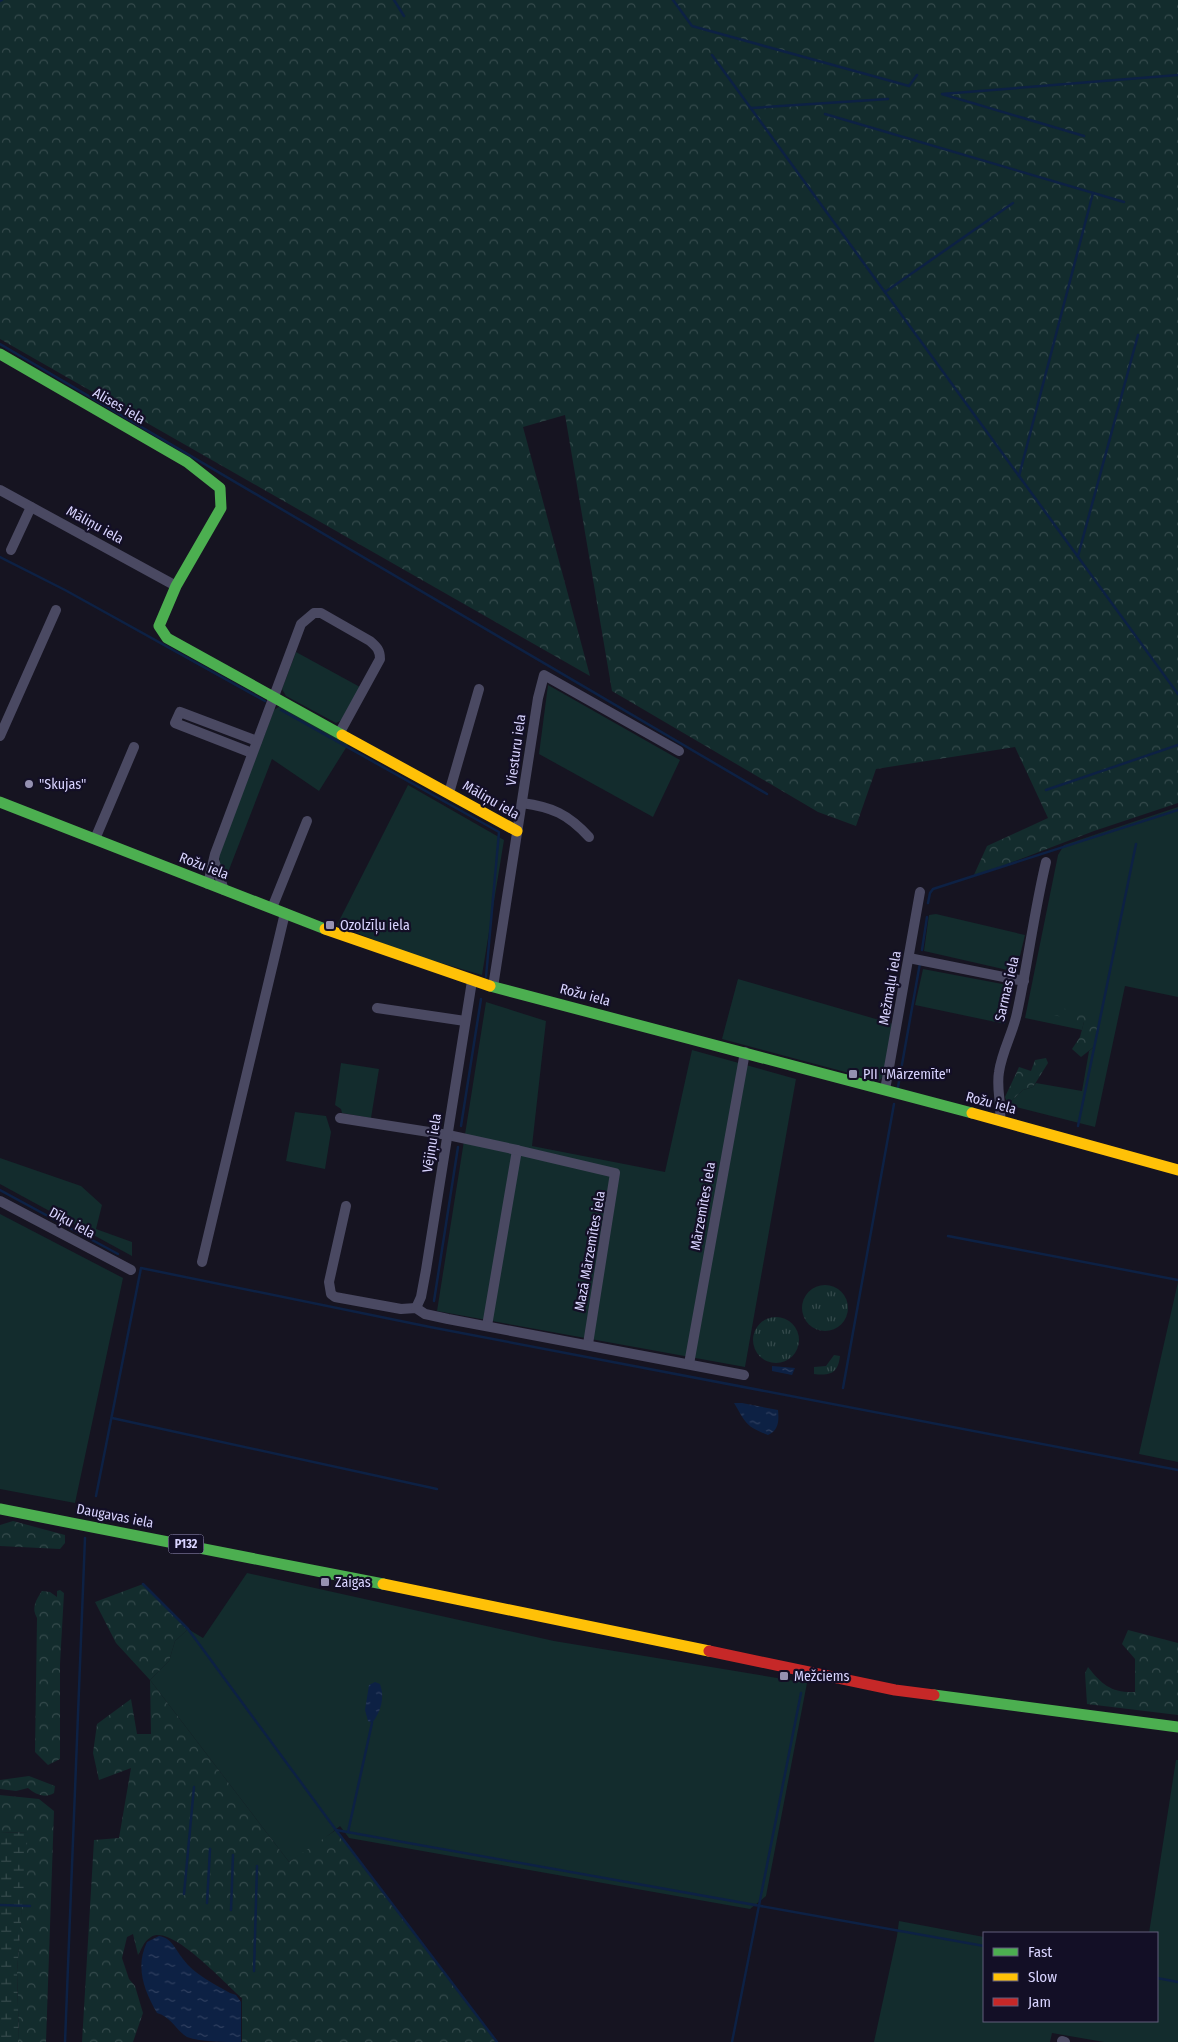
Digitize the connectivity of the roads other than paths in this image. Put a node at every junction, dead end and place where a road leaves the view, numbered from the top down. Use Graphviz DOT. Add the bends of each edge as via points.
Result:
graph roads {
  1 [pos="0,354"];
  2 [pos="0,490"];
  3 [pos="31,507"];
  4 [pos="11,550"];
  5 [pos="176,586"];
  6 [pos="56,610"];
  7 [pos="479,689"];
  8 [pos="275,696"];
  9 [pos="340,732"];
  10 [pos="0,736"];
  11 [pos="257,741"];
  12 [pos="134,747"];
  13 [pos="679,752"];
  14 [pos="252,753"];
  15 [pos="449,793"];
  16 [pos="0,802"];
  17 [pos="522,803"];
  18 [pos="307,822"];
  19 [pos="517,831"];
  20 [pos="589,837"];
  21 [pos="95,839"];
  22 [pos="214,859"];
  23 [pos="1046,862"];
  24 [pos="208,884"];
  25 [pos="224,890"];
  26 [pos="920,892"];
  27 [pos="272,908"];
  28 [pos="285,913"];
  29 [pos="909,958"];
  30 [pos="472,981"];
  31 [pos="1024,981"];
  32 [pos="493,987"];
  33 [pos="377,1008"];
  34 [pos="464,1021"];
  35 [pos="745,1052"];
  36 [pos="885,1090"];
  37 [pos="340,1118"];
  38 [pos="1000,1121"];
  39 [pos="448,1135"];
  40 [pos="517,1150"];
  41 [pos="1178,1170"];
  42 [pos="0,1201"];
  43 [pos="346,1206"];
  44 [pos="202,1262"];
  45 [pos="131,1270"];
  46 [pos="416,1308"];
  47 [pos="487,1326"];
  48 [pos="588,1344"];
  49 [pos="689,1364"];
  50 [pos="744,1375"];
  51 [pos="0,1509"];
  52 [pos="1178,1727"];
  1 -- 5 [label="street, Alises iela" via="187,462 220,488 221,508"];
  2 -- 3 [label="street, Māliņu iela"];
  3 -- 4 [label="street"];
  3 -- 5 [label="street, Māliņu iela"];
  5 -- 8 [label="street, Māliņu iela" via="159,626 167,638"];
  6 -- 10 [label="street"];
  7 -- 15 [label="street"];
  8 -- 9 [label="street, Māliņu iela"];
  8 -- 9 [label="street" via="301,624 314,613 321,613 370,641 380,653 380,659"];
  8 -- 11 [label="street"];
  9 -- 15 [label="street, Māliņu iela"];
  11 -- 14 [label="street"];
  11 -- 14 [label="street" via="180,712 175,723"];
  12 -- 21 [label="street"];
  13 -- 17 [label="street, Viesturu iela" via="544,675"];
  14 -- 22 [label="street"];
  15 -- 19 [label="street, Māliņu iela"];
  16 -- 21 [label="street, Rožu iela"];
  17 -- 19 [label="street, Viesturu iela"];
  17 -- 20 [label="street" via="556,809"];
  18 -- 27 [label="street"];
  19 -- 32 [label="street, Māliņu iela"];
  21 -- 24 [label="street, Rožu iela"];
  22 -- 24 [label="street"];
  22 -- 25 [label="street"];
  23 -- 31 [label="street, Sarmas iela"];
  24 -- 25 [label="street, Rožu iela"];
  25 -- 27 [label="street, Rožu iela"];
  26 -- 29 [label="street, Mežmaļu iela"];
  27 -- 28 [label="street, Rožu iela"];
  28 -- 30 [label="street, Rožu iela"];
  28 -- 44 [label="street"];
  29 -- 31 [label="street"];
  29 -- 36 [label="street, Mežmaļu iela"];
  30 -- 32 [label="street, Rožu iela"];
  30 -- 34 [label="street, Vējiņu iela"];
  31 -- 38 [label="street, Sarmas iela" via="1016,1020 1005,1045 999,1072"];
  32 -- 35 [label="street, Rožu iela"];
  33 -- 34 [label="street"];
  34 -- 39 [label="street, Vējiņu iela"];
  35 -- 36 [label="street, Rožu iela"];
  35 -- 49 [label="street, Mārzemītes iela"];
  36 -- 38 [label="street, Rožu iela"];
  37 -- 39 [label="street"];
  38 -- 41 [label="street, Rožu iela"];
  39 -- 40 [label="street"];
  39 -- 46 [label="street, Vējiņu iela" via="421,1297"];
  40 -- 47 [label="street"];
  40 -- 48 [label="street, Mazā Mārzemītes iela" via="615,1173"];
  42 -- 45 [label="street, Dīķu iela"];
  43 -- 46 [label="street" via="329,1282 331,1294 401,1310"];
  46 -- 47 [label="street" via="425,1314"];
  47 -- 48 [label="street"];
  48 -- 49 [label="street"];
  49 -- 50 [label="street"];
  51 -- 52 [label="street, Daugavas iela / P132" via="895,1690"];
}
